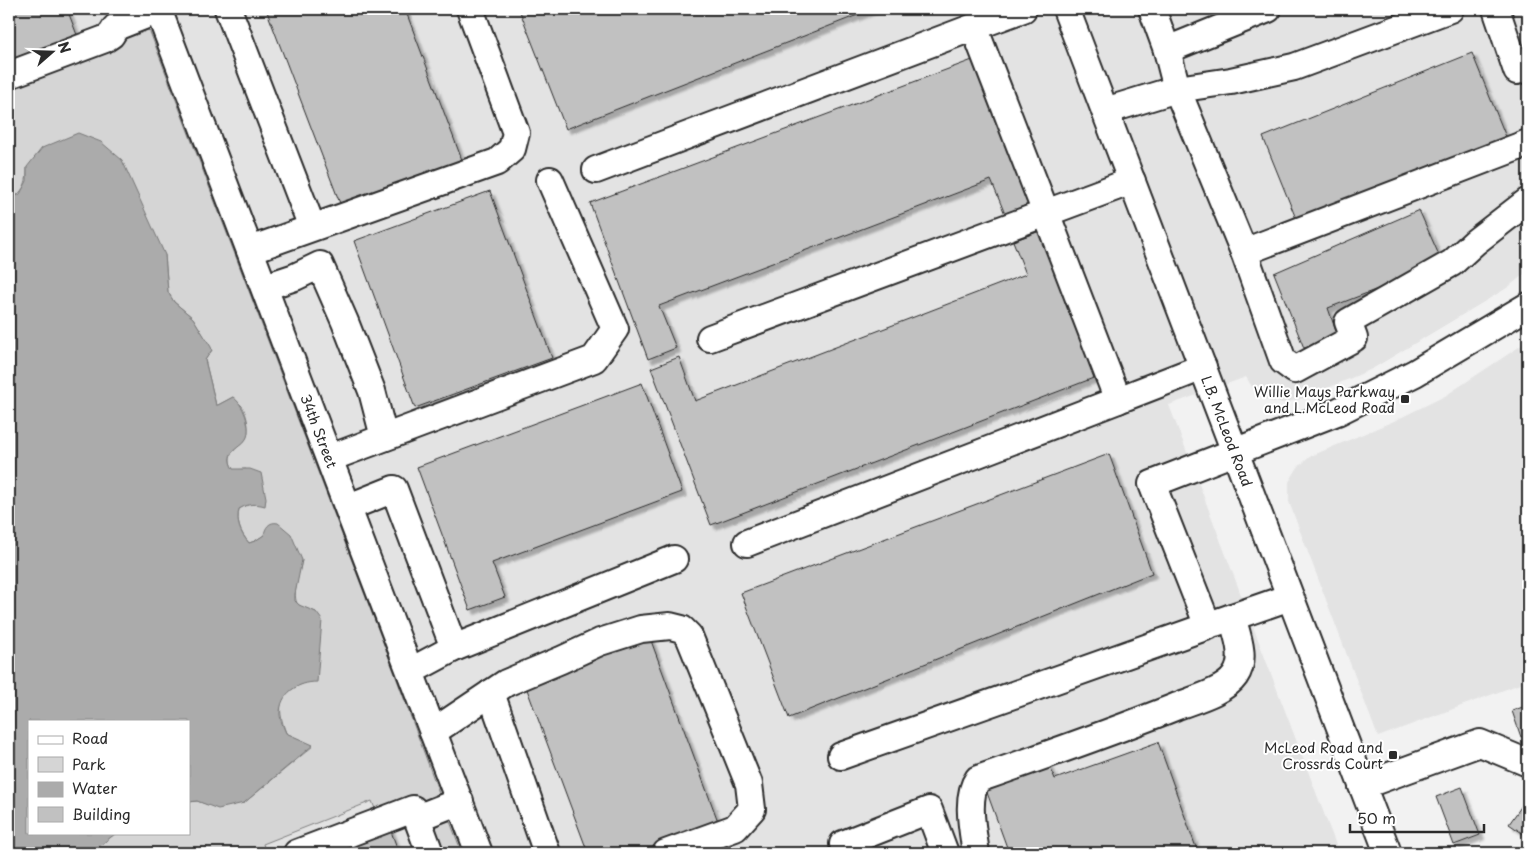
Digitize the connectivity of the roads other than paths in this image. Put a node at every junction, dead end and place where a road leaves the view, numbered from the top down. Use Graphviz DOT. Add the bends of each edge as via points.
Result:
graph roads {
  1 [pos="158,9"];
  2 [pos="228,9"];
  3 [pos="470,9"];
  4 [pos="1023,9"];
  5 [pos="1066,9"];
  6 [pos="1152,9"];
  7 [pos="1268,9"];
  8 [pos="1450,9"];
  9 [pos="1496,9"];
  10 [pos="112,18"];
  11 [pos="974,27"];
  12 [pos="1167,50"];
  13 [pos="1517,71"];
  14 [pos="9,74"];
  15 [pos="1177,89"];
  16 [pos="1105,111"];
  17 [pos="1528,142"];
  18 [pos="596,170"];
  19 [pos="550,180"];
  20 [pos="1132,181"];
  21 [pos="1528,201"];
  22 [pos="1046,213"];
  23 [pos="312,227"];
  24 [pos="250,250"];
  25 [pos="1244,252"];
  26 [pos="265,287"];
  27 [pos="1528,306"];
  28 [pos="710,338"];
  29 [pos="1203,367"];
  30 [pos="1118,400"];
  31 [pos="384,437"];
  32 [pos="1235,452"];
  33 [pos="330,458"];
  34 [pos="348,507"];
  35 [pos="747,543"];
  36 [pos="674,560"];
  37 [pos="1290,597"];
  38 [pos="1232,617"];
  39 [pos="1208,626"];
  40 [pos="454,648"];
  41 [pos="411,671"];
  42 [pos="491,693"];
  43 [pos="433,732"];
  44 [pos="841,756"];
  45 [pos="1528,763"];
  46 [pos="1362,786"];
  47 [pos="460,801"];
  48 [pos="417,818"];
  49 [pos="296,853"];
  50 [pos="430,853"];
  51 [pos="480,853"];
  52 [pos="547,853"];
  53 [pos="666,853"];
  54 [pos="846,853"];
  55 [pos="945,853"];
  56 [pos="976,853"];
  57 [pos="1388,853"];
  1 -- 10 [label="street"];
  1 -- 24 [label="street, 34th Street"];
  2 -- 23 [label="street"];
  3 -- 23 [label="street" via="516,133 512,149 497,162"];
  4 -- 11 [label="street"];
  5 -- 16 [label="street, L.B. McLeod Road"];
  6 -- 12 [label="street"];
  7 -- 12 [label="street"];
  8 -- 15 [label="street" via="1294,67"];
  9 -- 13 [label="street"];
  10 -- 14 [label="street" via="111,35 105,39"];
  11 -- 18 [label="street"];
  11 -- 22 [label="street"];
  12 -- 15 [label="street"];
  15 -- 16 [label="street"];
  15 -- 25 [label="street"];
  16 -- 20 [label="street, L.B. McLeod Road"];
  17 -- 25 [label="street"];
  19 -- 31 [label="street" via="615,329 594,359"];
  20 -- 22 [label="street"];
  20 -- 29 [label="street, L.B. McLeod Road"];
  21 -- 25 [label="street" via="1452,263 1348,322 1354,338 1295,370 1283,361"];
  22 -- 28 [label="street"];
  22 -- 30 [label="street"];
  23 -- 24 [label="street"];
  24 -- 26 [label="street, 34th Street"];
  26 -- 31 [label="street" via="320,265 372,391"];
  26 -- 33 [label="street, 34th Street"];
  27 -- 32 [label="street" via="1414,373 1337,412"];
  29 -- 30 [label="street"];
  29 -- 32 [label="street, L.B. McLeod Road"];
  30 -- 35 [label="street"];
  31 -- 33 [label="street"];
  32 -- 37 [label="street, L.B. McLeod Road"];
  32 -- 39 [label="street" via="1152,484"];
  33 -- 34 [label="street, 34th Street"];
  34 -- 40 [label="street" via="394,489"];
  34 -- 41 [label="street, 34th Street"];
  36 -- 40 [label="street"];
  37 -- 38 [label="street"];
  37 -- 46 [label="street, L.B. McLeod Road"];
  38 -- 39 [label="street"];
  38 -- 56 [label="street" via="1241,650 1236,675 1228,683 1114,730 978,779 973,786 971,800"];
  39 -- 44 [label="street"];
  40 -- 41 [label="street"];
  41 -- 43 [label="street, 34th Street"];
  42 -- 43 [label="street"];
  42 -- 52 [label="street"];
  42 -- 53 [label="street" via="506,683 600,642 640,629 670,626 682,629 689,636 746,775 752,809 735,828"];
  43 -- 47 [label="street, 34th Street"];
  45 -- 46 [label="street" via="1480,743"];
  46 -- 57 [label="street, L.B. McLeod Road"];
  47 -- 48 [label="street"];
  47 -- 51 [label="street, 34th Street"];
  48 -- 49 [label="street" via="413,809"];
  48 -- 50 [label="street"];
  54 -- 55 [label="street" via="843,844 929,810"];
}
